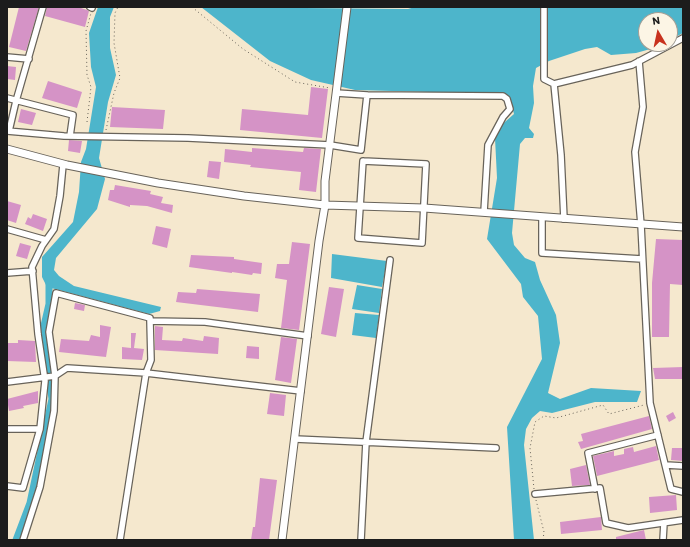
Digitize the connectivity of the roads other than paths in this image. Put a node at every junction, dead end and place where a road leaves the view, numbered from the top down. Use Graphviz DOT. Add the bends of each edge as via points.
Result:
graph roads {
  1 [pos="43,7"];
  2 [pos="348,7"];
  3 [pos="544,7"];
  4 [pos="683,38"];
  5 [pos="7,57"];
  6 [pos="29,59"];
  7 [pos="639,61"];
  8 [pos="554,84"];
  9 [pos="337,91"];
  10 [pos="367,95"];
  11 [pos="7,98"];
  12 [pos="16,101"];
  13 [pos="8,131"];
  14 [pos="70,136"];
  15 [pos="330,145"];
  16 [pos="7,149"];
  17 [pos="361,150"];
  18 [pos="363,161"];
  19 [pos="65,165"];
  20 [pos="325,205"];
  21 [pos="361,205"];
  22 [pos="424,208"];
  23 [pos="484,212"];
  24 [pos="542,218"];
  25 [pos="564,219"];
  26 [pos="641,225"];
  27 [pos="683,228"];
  28 [pos="7,229"];
  29 [pos="46,240"];
  30 [pos="642,259"];
  31 [pos="390,260"];
  32 [pos="33,271"];
  33 [pos="7,273"];
  34 [pos="150,321"];
  35 [pos="308,336"];
  36 [pos="146,373"];
  37 [pos="55,376"];
  38 [pos="44,377"];
  39 [pos="7,382"];
  40 [pos="301,391"];
  41 [pos="7,429"];
  42 [pos="40,429"];
  43 [pos="658,435"];
  44 [pos="295,439"];
  45 [pos="366,442"];
  46 [pos="496,448"];
  47 [pos="666,465"];
  48 [pos="683,466"];
  49 [pos="7,486"];
  50 [pos="595,489"];
  51 [pos="683,492"];
  52 [pos="535,494"];
  53 [pos="683,520"];
  54 [pos="664,523"];
  55 [pos="23,540"];
  56 [pos="120,540"];
  57 [pos="282,540"];
  58 [pos="361,540"];
  59 [pos="663,540"];
  1 -- 6 [label="street"];
  2 -- 9 [label="street"];
  3 -- 8 [label="street" via="544,79"];
  4 -- 7 [label="street"];
  5 -- 6 [label="street"];
  6 -- 12 [label="street"];
  7 -- 8 [label="street" via="632,65"];
  7 -- 26 [label="street" via="643,107 635,152"];
  8 -- 25 [label="street"];
  9 -- 10 [label="street"];
  9 -- 15 [label="street"];
  10 -- 17 [label="street"];
  10 -- 23 [label="street" via="503,96 507,99 510,109 488,145"];
  11 -- 12 [label="street"];
  12 -- 13 [label="street"];
  12 -- 14 [label="street" via="73,115"];
  13 -- 14 [label="street"];
  14 -- 15 [label="street" via="188,138"];
  15 -- 17 [label="street"];
  15 -- 20 [label="street"];
  16 -- 19 [label="street"];
  17 -- 18 [label="street"];
  18 -- 21 [label="street"];
  18 -- 22 [label="street" via="426,164"];
  19 -- 20 [label="street" via="158,184"];
  19 -- 29 [label="street" via="54,229"];
  20 -- 21 [label="street"];
  20 -- 35 [label="street"];
  21 -- 22 [label="street"];
  21 -- 22 [label="street" via="358,238 422,243"];
  22 -- 23 [label="street"];
  23 -- 24 [label="street"];
  24 -- 25 [label="street"];
  24 -- 30 [label="street" via="542,253"];
  25 -- 26 [label="street"];
  26 -- 27 [label="street"];
  26 -- 30 [label="street"];
  28 -- 29 [label="street"];
  29 -- 32 [label="street" via="32,267"];
  30 -- 43 [label="street" via="650,403"];
  31 -- 45 [label="street"];
  32 -- 33 [label="street"];
  32 -- 38 [label="street"];
  34 -- 35 [label="street" via="204,322"];
  34 -- 36 [label="street" via="151,360"];
  34 -- 37 [label="street" via="150,318 56,293 49,332"];
  35 -- 40 [label="street"];
  36 -- 37 [label="street" via="68,368"];
  36 -- 40 [label="street"];
  36 -- 56 [label="street"];
  37 -- 38 [label="street"];
  37 -- 55 [label="street" via="54,411 40,487"];
  38 -- 39 [label="street"];
  38 -- 42 [label="street"];
  40 -- 44 [label="street"];
  41 -- 42 [label="street"];
  42 -- 49 [label="street" via="23,488"];
  43 -- 47 [label="street"];
  43 -- 50 [label="street" via="588,453"];
  44 -- 45 [label="street"];
  44 -- 57 [label="street"];
  45 -- 46 [label="street"];
  45 -- 58 [label="street"];
  47 -- 48 [label="street"];
  47 -- 51 [label="street" via="671,489"];
  50 -- 52 [label="street"];
  50 -- 54 [label="street" via="600,488 606,523 628,528"];
  53 -- 54 [label="street"];
  54 -- 59 [label="street"];
}
